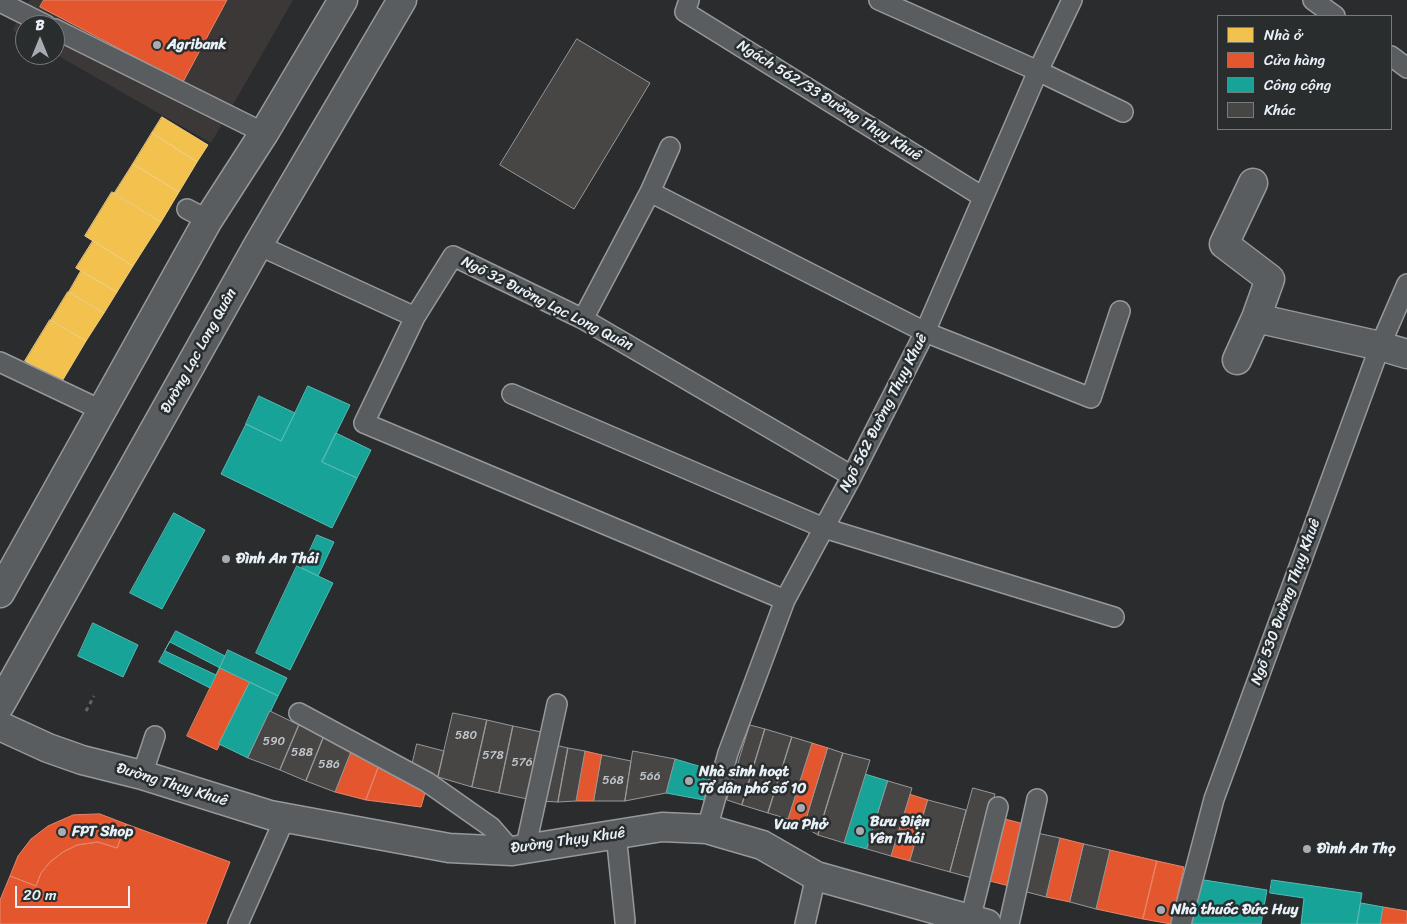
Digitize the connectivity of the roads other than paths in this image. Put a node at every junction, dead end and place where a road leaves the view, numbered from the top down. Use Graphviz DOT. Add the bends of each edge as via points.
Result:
graph roads {
  1 [pos="343,0"];
  2 [pos="402,0"];
  3 [pos="690,0"];
  4 [pos="879,0"];
  5 [pos="1072,0"];
  6 [pos="1313,0"];
  7 [pos="0,2"];
  8 [pos="1332,11"];
  9 [pos="26,15"];
  10 [pos="65,34"];
  11 [pos="1392,57"];
  12 [pos="1407,68"];
  13 [pos="1038,71"];
  14 [pos="1123,112"];
  15 [pos="264,133"];
  16 [pos="670,147"];
  17 [pos="1253,183"];
  18 [pos="650,192"];
  19 [pos="983,197"];
  20 [pos="258,245"];
  21 [pos="1407,284"];
  22 [pos="1120,311"];
  23 [pos="415,317"];
  24 [pos="1256,318"];
  25 [pos="583,319"];
  26 [pos="925,332"];
  27 [pos="1380,346"];
  28 [pos="1407,354"];
  29 [pos="1237,360"];
  30 [pos="0,362"];
  31 [pos="512,394"];
  32 [pos="101,410"];
  33 [pos="852,476"];
  34 [pos="824,528"];
  35 [pos="0,592"];
  36 [pos="785,600"];
  37 [pos="1114,617"];
  38 [pos="557,704"];
  39 [pos="0,705"];
  40 [pos="299,713"];
  41 [pos="0,726"];
  42 [pos="155,736"];
  43 [pos="142,776"];
  44 [pos="1037,799"];
  45 [pos="998,806"];
  46 [pos="285,818"];
  47 [pos="707,829"];
  48 [pos="616,834"];
  49 [pos="519,850"];
  50 [pos="816,876"];
  51 [pos="625,921"];
  52 [pos="978,922"];
  53 [pos="238,924"];
  54 [pos="804,924"];
  55 [pos="1009,924"];
  56 [pos="1181,924"];
  1 -- 15 [label="main road"];
  2 -- 20 [label="main road, Đường Lạc Long Quân"];
  3 -- 19 [label="lane, Ngách 562/33 Đường Thụy Khuê" via="685,12"];
  4 -- 13 [label="lane"];
  5 -- 13 [label="lane, Ngõ 562 Đường Thụy Khuê"];
  6 -- 8 [label="lane"];
  7 -- 9 [label="lane"];
  10 -- 15 [label="lane"];
  11 -- 12 [label="lane"];
  13 -- 14 [label="lane"];
  13 -- 19 [label="lane, Ngõ 562 Đường Thụy Khuê"];
  15 -- 32 [label="main road" via="197,214"];
  16 -- 18 [label="lane"];
  17 -- 24 [label="main road" via="1224,244 1270,279"];
  18 -- 25 [label="lane"];
  18 -- 26 [label="lane"];
  19 -- 26 [label="lane, Ngõ 562 Đường Thụy Khuê"];
  20 -- 23 [label="lane"];
  20 -- 39 [label="main road, Đường Lạc Long Quân"];
  21 -- 27 [label="lane, Ngõ 530 Đường Thụy Khuê"];
  22 -- 26 [label="lane" via="1091,398"];
  23 -- 25 [label="lane, Ngõ 32 Đường Lạc Long Quân" via="453,256"];
  23 -- 36 [label="lane" via="364,423"];
  24 -- 27 [label="main road"];
  24 -- 29 [label="main road"];
  25 -- 33 [label="lane, Ngõ 32 Đường Lạc Long Quân"];
  26 -- 33 [label="lane, Ngõ 562 Đường Thụy Khuê"];
  27 -- 28 [label="main road"];
  27 -- 56 [label="lane, Ngõ 530 Đường Thụy Khuê" via="1214,799"];
  30 -- 32 [label="lane"];
  31 -- 34 [label="lane"];
  32 -- 35 [label="main road"];
  33 -- 34 [label="lane, Ngõ 562 Đường Thụy Khuê"];
  34 -- 36 [label="lane, Ngõ 562 Đường Thụy Khuê"];
  34 -- 37 [label="lane"];
  36 -- 47 [label="lane, Ngõ 562 Đường Thụy Khuê" via="728,753"];
  38 -- 49 [label="lane"];
  40 -- 49 [label="lane" via="427,782"];
  41 -- 43 [label="main road, Đường Thụy Khuê" via="48,748"];
  42 -- 43 [label="lane"];
  43 -- 46 [label="main road, Đường Thụy Khuê"];
  44 -- 55 [label="lane"];
  45 -- 52 [label="lane"];
  46 -- 49 [label="main road, Đường Thụy Khuê" via="449,848"];
  46 -- 53 [label="lane"];
  47 -- 48 [label="main road, Đường Thụy Khuê" via="662,827"];
  47 -- 50 [label="main road, Đường Thụy Khuê" via="762,845"];
  48 -- 49 [label="main road, Đường Thụy Khuê"];
  48 -- 51 [label="lane"];
  50 -- 52 [label="main road, Đường Thụy Khuê"];
  50 -- 54 [label="lane"];
}
